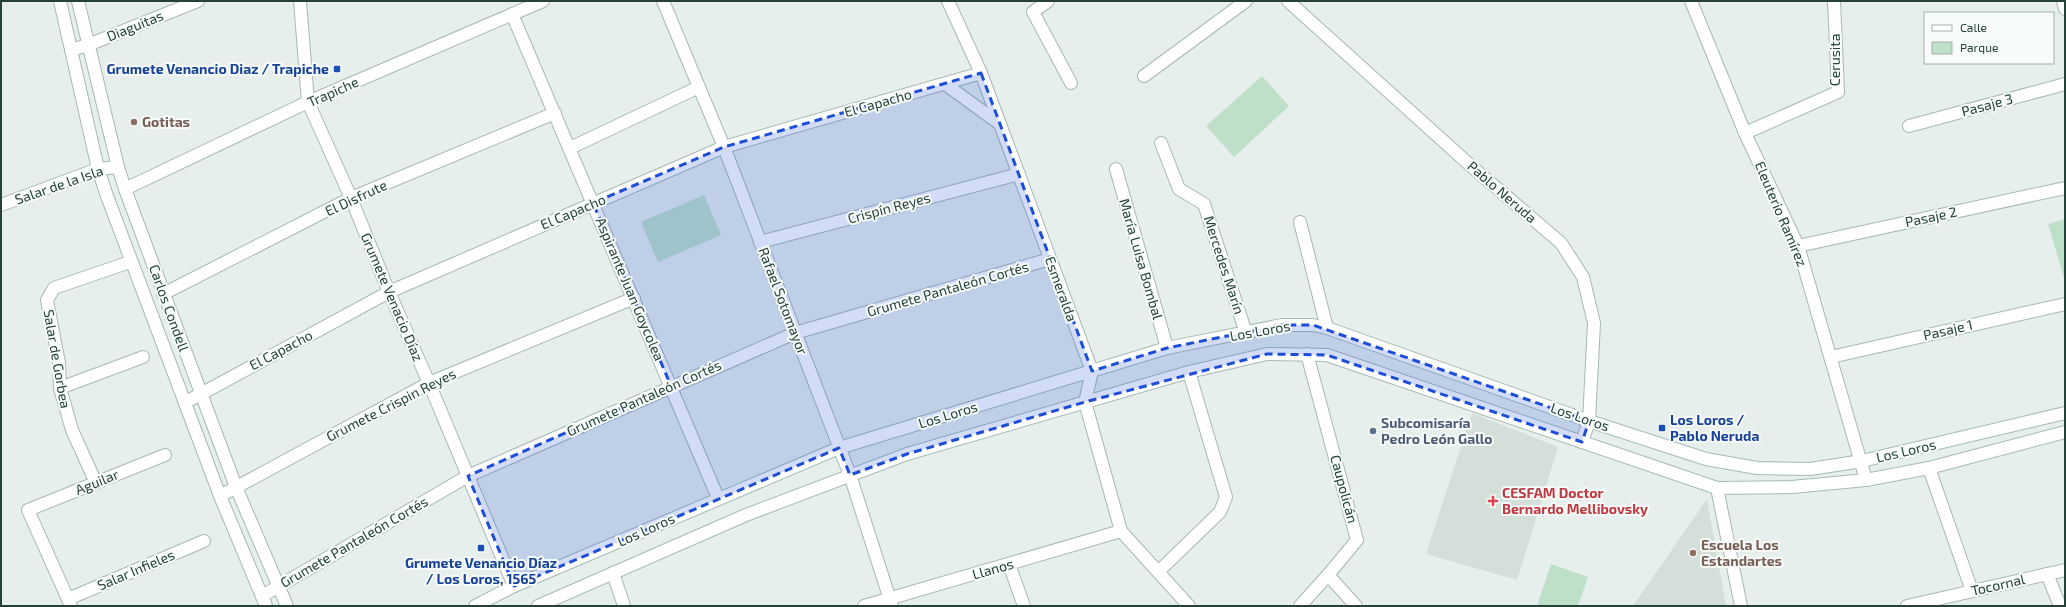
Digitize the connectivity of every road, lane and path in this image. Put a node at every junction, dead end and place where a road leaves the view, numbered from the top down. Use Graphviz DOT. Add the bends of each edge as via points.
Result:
graph roads {
  1 [pos="60,1"];
  2 [pos="78,1"];
  3 [pos="198,1"];
  4 [pos="300,1"];
  5 [pos="543,1"];
  6 [pos="663,1"];
  7 [pos="948,1"];
  8 [pos="1048,1"];
  9 [pos="1246,1"];
  10 [pos="1288,1"];
  11 [pos="1690,1"];
  12 [pos="1834,1"];
  13 [pos="2063,1"];
  14 [pos="2065,9"];
  15 [pos="512,14"];
  16 [pos="88,45"];
  17 [pos="71,50"];
  18 [pos="981,73"];
  19 [pos="1144,76"];
  20 [pos="1071,83"];
  21 [pos="946,84"];
  22 [pos="2065,84"];
  23 [pos="699,87"];
  24 [pos="308,102"];
  25 [pos="555,113"];
  26 [pos="1000,124"];
  27 [pos="1910,126"];
  28 [pos="1745,134"];
  29 [pos="1161,143"];
  30 [pos="724,147"];
  31 [pos="570,148"];
  32 [pos="118,167"];
  33 [pos="98,169"];
  34 [pos="1116,169"];
  35 [pos="1019,174"];
  36 [pos="2065,188"];
  37 [pos="125,190"];
  38 [pos="351,198"];
  39 [pos="593,203"];
  40 [pos="1,205"];
  41 [pos="1300,222"];
  42 [pos="760,242"];
  43 [pos="1798,246"];
  44 [pos="1050,259"];
  45 [pos="130,262"];
  46 [pos="389,292"];
  47 [pos="163,294"];
  48 [pos="634,298"];
  49 [pos="2065,304"];
  50 [pos="1327,328"];
  51 [pos="795,333"];
  52 [pos="1246,333"];
  53 [pos="1167,348"];
  54 [pos="1307,354"];
  55 [pos="143,357"];
  56 [pos="1832,357"];
  57 [pos="1092,371"];
  58 [pos="1189,372"];
  59 [pos="429,383"];
  60 [pos="671,386"];
  61 [pos="60,388"];
  62 [pos="200,394"];
  63 [pos="186,402"];
  64 [pos="1085,402"];
  65 [pos="2065,413"];
  66 [pos="1589,421"];
  67 [pos="2065,432"];
  68 [pos="1582,442"];
  69 [pos="839,448"];
  70 [pos="165,455"];
  71 [pos="1862,462"];
  72 [pos="1929,468"];
  73 [pos="850,474"];
  74 [pos="468,476"];
  75 [pos="1866,480"];
  76 [pos="96,483"];
  77 [pos="236,487"];
  78 [pos="1717,488"];
  79 [pos="220,496"];
  80 [pos="718,498"];
  81 [pos="1121,531"];
  82 [pos="204,540"];
  83 [pos="1009,564"];
  84 [pos="2065,570"];
  85 [pos="1158,572"];
  86 [pos="613,573"];
  87 [pos="2047,574"];
  88 [pos="1328,575"];
  89 [pos="279,586"];
  90 [pos="514,586"];
  91 [pos="1972,591"];
  92 [pos="264,601"];
  93 [pos="891,602"];
  94 [pos="70,603"];
  95 [pos="287,606"];
  96 [pos="475,606"];
  97 [pos="538,606"];
  98 [pos="624,606"];
  99 [pos="864,606"];
  100 [pos="1024,606"];
  101 [pos="1189,606"];
  102 [pos="1300,606"];
  103 [pos="1356,606"];
  104 [pos="1741,606"];
  105 [pos="1907,606"];
  106 [pos="2060,606"];
  1 -- 17 [label="street, Carlos Condell"];
  2 -- 16 [label="street, Carlos Condell"];
  3 -- 16 [label="street, Diaguitas"];
  4 -- 24 [label="street, Grumete Venacio Díaz"];
  5 -- 15 [label="street, Trapiche"];
  6 -- 23 [label="street, Rafael Sotomayor"];
  7 -- 18 [label="street, Esmeralda"];
  8 -- 20 [label="street" via="1033,12"];
  9 -- 19 [label="street"];
  10 -- 66 [label="street, Pablo Neruda" via="1471,166 1561,243 1583,277 1594,323"];
  11 -- 28 [label="street, Eleuterio Ramírez"];
  12 -- 28 [label="street, Cerusita" via="1838,92"];
  13 -- 14 [label="street"];
  15 -- 24 [label="street, Trapiche"];
  15 -- 25 [label="street, Aspirante Juan Goycolea"];
  16 -- 17 [label="street, Diaguitas"];
  16 -- 32 [label="street, Carlos Condell"];
  17 -- 33 [label="street, Carlos Condell"];
  18 -- 21 [label="street, El Capacho"];
  18 -- 26 [label="street, Esmeralda"];
  21 -- 26 [label="street"];
  21 -- 30 [label="street, El Capacho"];
  22 -- 27 [label="street, Pasaje 3"];
  23 -- 30 [label="street, Rafael Sotomayor"];
  23 -- 31 [label="street"];
  24 -- 37 [label="street, Trapiche"];
  24 -- 38 [label="street, Grumete Venacio Díaz"];
  25 -- 31 [label="street, Aspirante Juan Goycolea"];
  25 -- 38 [label="street, El Disfrute"];
  26 -- 35 [label="street, Esmeralda"];
  28 -- 43 [label="street, Eleuterio Ramírez"];
  29 -- 52 [label="street, Mercedes Marín" via="1179,189 1204,204"];
  30 -- 39 [label="street, El Capacho"];
  30 -- 42 [label="street, Rafael Sotomayor"];
  31 -- 39 [label="street, Aspirante Juan Goycolea"];
  32 -- 33 [label="street, Salar de la Isla"];
  32 -- 37 [label="street, Carlos Condell"];
  33 -- 40 [label="street, Salar de la Isla"];
  33 -- 45 [label="street, Carlos Condell"];
  34 -- 53 [label="street, María Luisa Bombal"];
  35 -- 42 [label="street, Crispín Reyes"];
  35 -- 44 [label="street, Esmeralda"];
  36 -- 43 [label="street, Pasaje 2"];
  37 -- 47 [label="street, Carlos Condell"];
  38 -- 46 [label="street, Grumete Venacio Díaz"];
  38 -- 47 [label="street, El Disfrute"];
  39 -- 46 [label="street, El Capacho"];
  39 -- 48 [label="street, Aspirante Juan Goycolea"];
  41 -- 50 [label="street"];
  42 -- 51 [label="street, Rafael Sotomayor"];
  43 -- 56 [label="street, Eleuterio Ramírez"];
  44 -- 51 [label="street, Grumete Pantaleón Cortés"];
  44 -- 57 [label="street, Esmeralda"];
  45 -- 61 [label="street, Salar de Gorbea" via="54,288 47,300 59,363"];
  45 -- 63 [label="street, Carlos Condell"];
  46 -- 59 [label="street, Grumete Venacio Díaz"];
  46 -- 62 [label="street, El Capacho"];
  47 -- 62 [label="street, Carlos Condell"];
  48 -- 59 [label="street, Grumete Crispin Reyes"];
  48 -- 60 [label="street, Aspirante Juan Goycolea"];
  49 -- 56 [label="street, Pasaje 1"];
  50 -- 52 [label="street, Los Loros" via="1313,325 1282,325"];
  50 -- 66 [label="street, Los Loros"];
  51 -- 60 [label="street, Grumete Pantaleón Cortés"];
  51 -- 69 [label="street, Rafael Sotomayor"];
  52 -- 53 [label="street, Los Loros"];
  53 -- 57 [label="street, Los Loros"];
  54 -- 58 [label="street, Los Loros" via="1267,354"];
  54 -- 68 [label="street, Los Loros" via="1327,356"];
  54 -- 88 [label="street, Caupolicán" via="1357,540"];
  55 -- 61 [label="street"];
  56 -- 71 [label="street, Eleuterio Ramírez"];
  57 -- 64 [label="street"];
  57 -- 69 [label="street, Los Loros"];
  58 -- 64 [label="street, Los Loros"];
  58 -- 85 [label="street" via="1226,497 1220,512"];
  59 -- 74 [label="street, Grumete Venacio Díaz"];
  59 -- 77 [label="street, Grumete Crispin Reyes"];
  60 -- 74 [label="street, Grumete Pantaleón Cortés"];
  60 -- 80 [label="street, Aspirante Juan Goycolea"];
  61 -- 76 [label="street, Salar de Gorbea" via="72,430"];
  62 -- 63 [label="street, El Capacho"];
  62 -- 77 [label="street, Carlos Condell"];
  63 -- 79 [label="street, Carlos Condell"];
  64 -- 73 [label="street, Los Loros" via="907,454"];
  64 -- 81 [label="street"];
  65 -- 71 [label="street, Los Loros"];
  66 -- 68 [label="street, Pablo Neruda"];
  66 -- 71 [label="street, Los Loros" via="1706,459 1732,464 1810,469"];
  67 -- 72 [label="street, Los Loros"];
  68 -- 78 [label="street, Los Loros"];
  69 -- 73 [label="street, Rafael Sotomayor"];
  69 -- 80 [label="street, Los Loros"];
  70 -- 76 [label="street, Aguilar"];
  71 -- 75 [label="street, Eleuterio Ramírez"];
  72 -- 75 [label="street, Los Loros"];
  72 -- 91 [label="street, Los Loros"];
  73 -- 86 [label="street, Los Loros" via="746,515"];
  73 -- 93 [label="street, Rafael Sotomayor"];
  74 -- 89 [label="street, Grumete Pantaleón Cortés"];
  74 -- 90 [label="street, Grumete Venacio Díaz"];
  75 -- 78 [label="street, Los Loros" via="1792,487"];
  76 -- 94 [label="street, Aguilar" via="28,510"];
  77 -- 79 [label="street, Grumete Crispin Reyes"];
  77 -- 89 [label="street, Carlos Condell"];
  78 -- 104 [label="street"];
  79 -- 92 [label="street, Carlos Condell"];
  80 -- 90 [label="street, Los Loros"];
  81 -- 83 [label="street, Llanos"];
  81 -- 85 [label="street"];
  82 -- 94 [label="street, Salar Infieles"];
  83 -- 93 [label="street, Llanos"];
  83 -- 100 [label="street"];
  84 -- 87 [label="street, Tocornal"];
  85 -- 101 [label="street"];
  86 -- 97 [label="street, Los Loros"];
  86 -- 98 [label="street"];
  87 -- 91 [label="street, Tocornal"];
  87 -- 106 [label="street"];
  88 -- 102 [label="street"];
  88 -- 103 [label="street"];
  89 -- 92 [label="street, Grumete Pantaleón Cortés"];
  89 -- 95 [label="street, Carlos Condell"];
  90 -- 96 [label="street, Los Loros"];
  91 -- 105 [label="street, Tocornal"];
  93 -- 99 [label="street, Llanos"];
}
